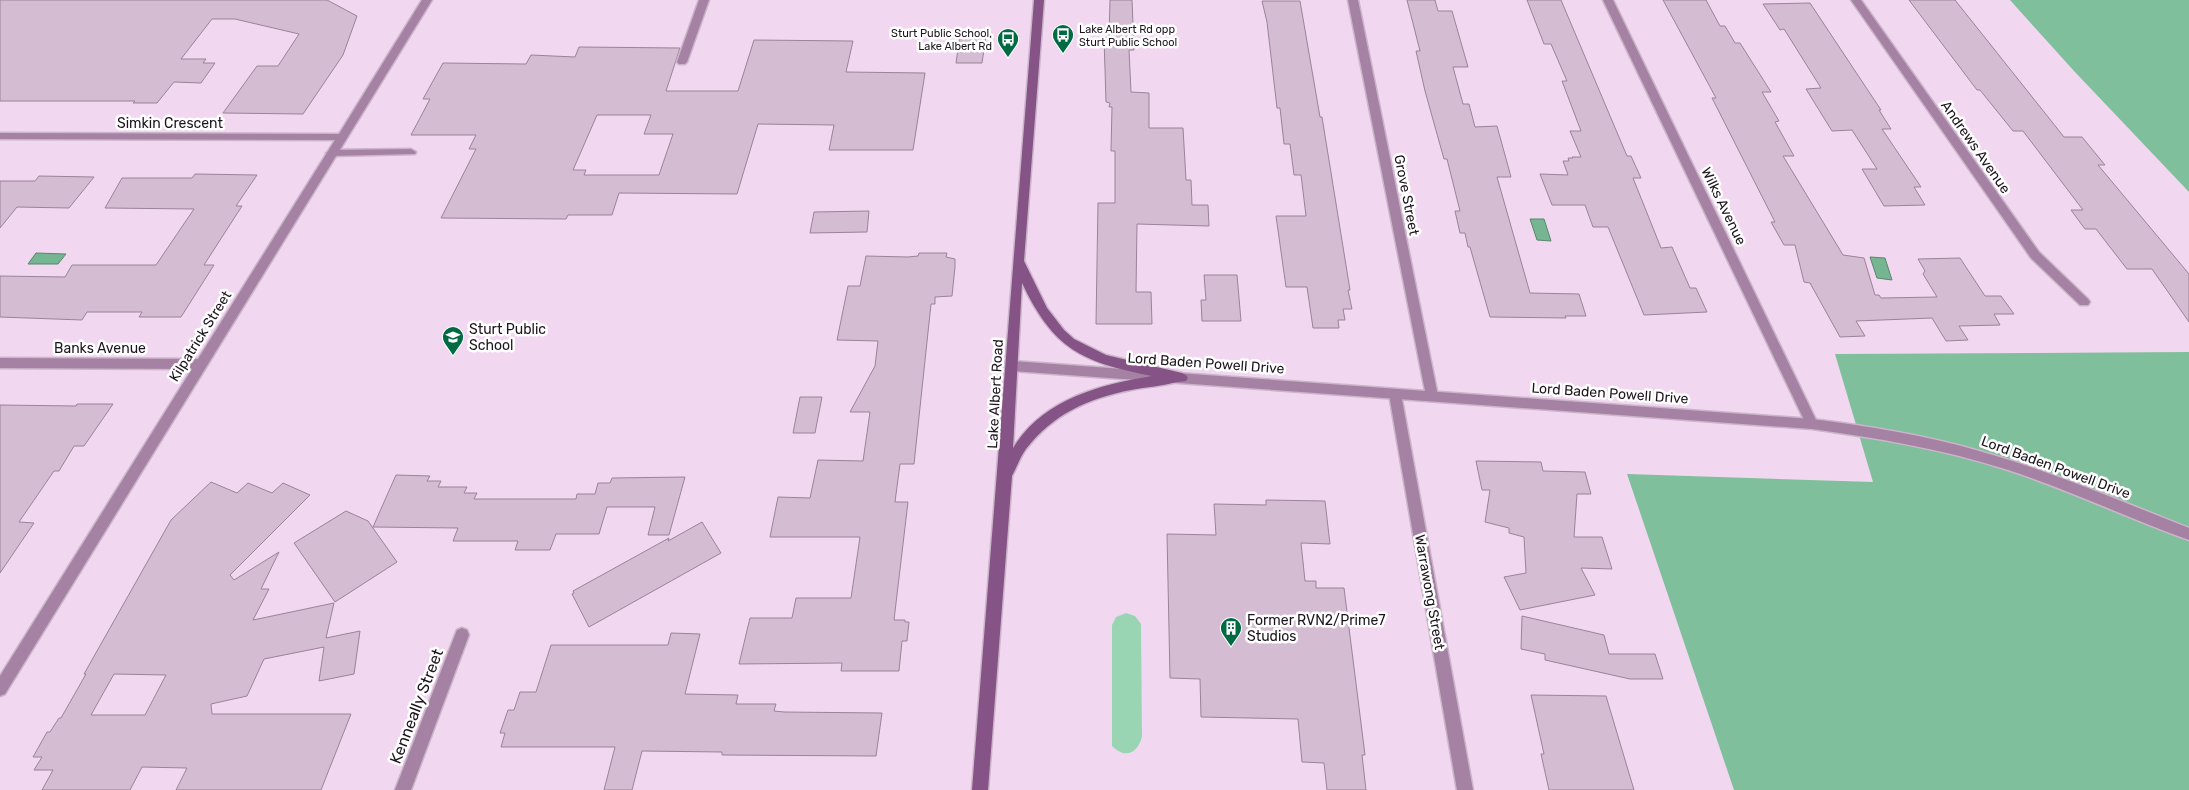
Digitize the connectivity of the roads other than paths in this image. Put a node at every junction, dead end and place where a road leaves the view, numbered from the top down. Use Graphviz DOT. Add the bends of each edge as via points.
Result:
graph roads {
  1 [pos="426,0"];
  2 [pos="704,0"];
  3 [pos="1038,0"];
  4 [pos="1353,0"];
  5 [pos="1608,0"];
  6 [pos="1856,0"];
  7 [pos="682,62"];
  8 [pos="0,136"];
  9 [pos="341,137"];
  10 [pos="411,152"];
  11 [pos="331,153"];
  12 [pos="1018,260"];
  13 [pos="2084,302"];
  14 [pos="0,363"];
  15 [pos="200,364"];
  16 [pos="1012,366"];
  17 [pos="1182,378"];
  18 [pos="1395,394"];
  19 [pos="1432,396"];
  20 [pos="1812,424"];
  21 [pos="1005,475"];
  22 [pos="2189,534"];
  23 [pos="462,635"];
  24 [pos="0,689"];
  25 [pos="403,790"];
  26 [pos="980,790"];
  27 [pos="1464,790"];
  1 -- 9 [label="street, Kilpatrick Street"];
  2 -- 7 [label="street"];
  3 -- 12 [label="main road, Lake Albert Road"];
  4 -- 19 [label="street, Grove Street"];
  5 -- 20 [label="street, Wilks Avenue"];
  6 -- 13 [label="street, Andrews Avenue" via="2035,254"];
  8 -- 9 [label="street, Simkin Crescent"];
  9 -- 11 [label="street, Kilpatrick Street"];
  10 -- 11 [label="street"];
  11 -- 15 [label="street, Kilpatrick Street"];
  12 -- 16 [label="main road, Lake Albert Road"];
  12 -- 17 [label="main road" via="1047,316 1060,334 1080,350"];
  14 -- 15 [label="street, Banks Avenue"];
  15 -- 24 [label="street, Kilpatrick Street"];
  16 -- 17 [label="street, Lord Baden Powell Drive"];
  16 -- 21 [label="main road, Lake Albert Road"];
  17 -- 18 [label="street, Lord Baden Powell Drive"];
  17 -- 21 [label="main road" via="1096,392 1070,403 1040,423 1022,445"];
  18 -- 19 [label="street, Lord Baden Powell Drive"];
  18 -- 27 [label="street, Warrawong Street"];
  19 -- 20 [label="street, Lord Baden Powell Drive"];
  20 -- 22 [label="street, Lord Baden Powell Drive" via="1868,431 1979,456 2037,474"];
  21 -- 26 [label="main road, Lake Albert Road"];
  23 -- 25 [label="street, Kenneally Street"];
}
